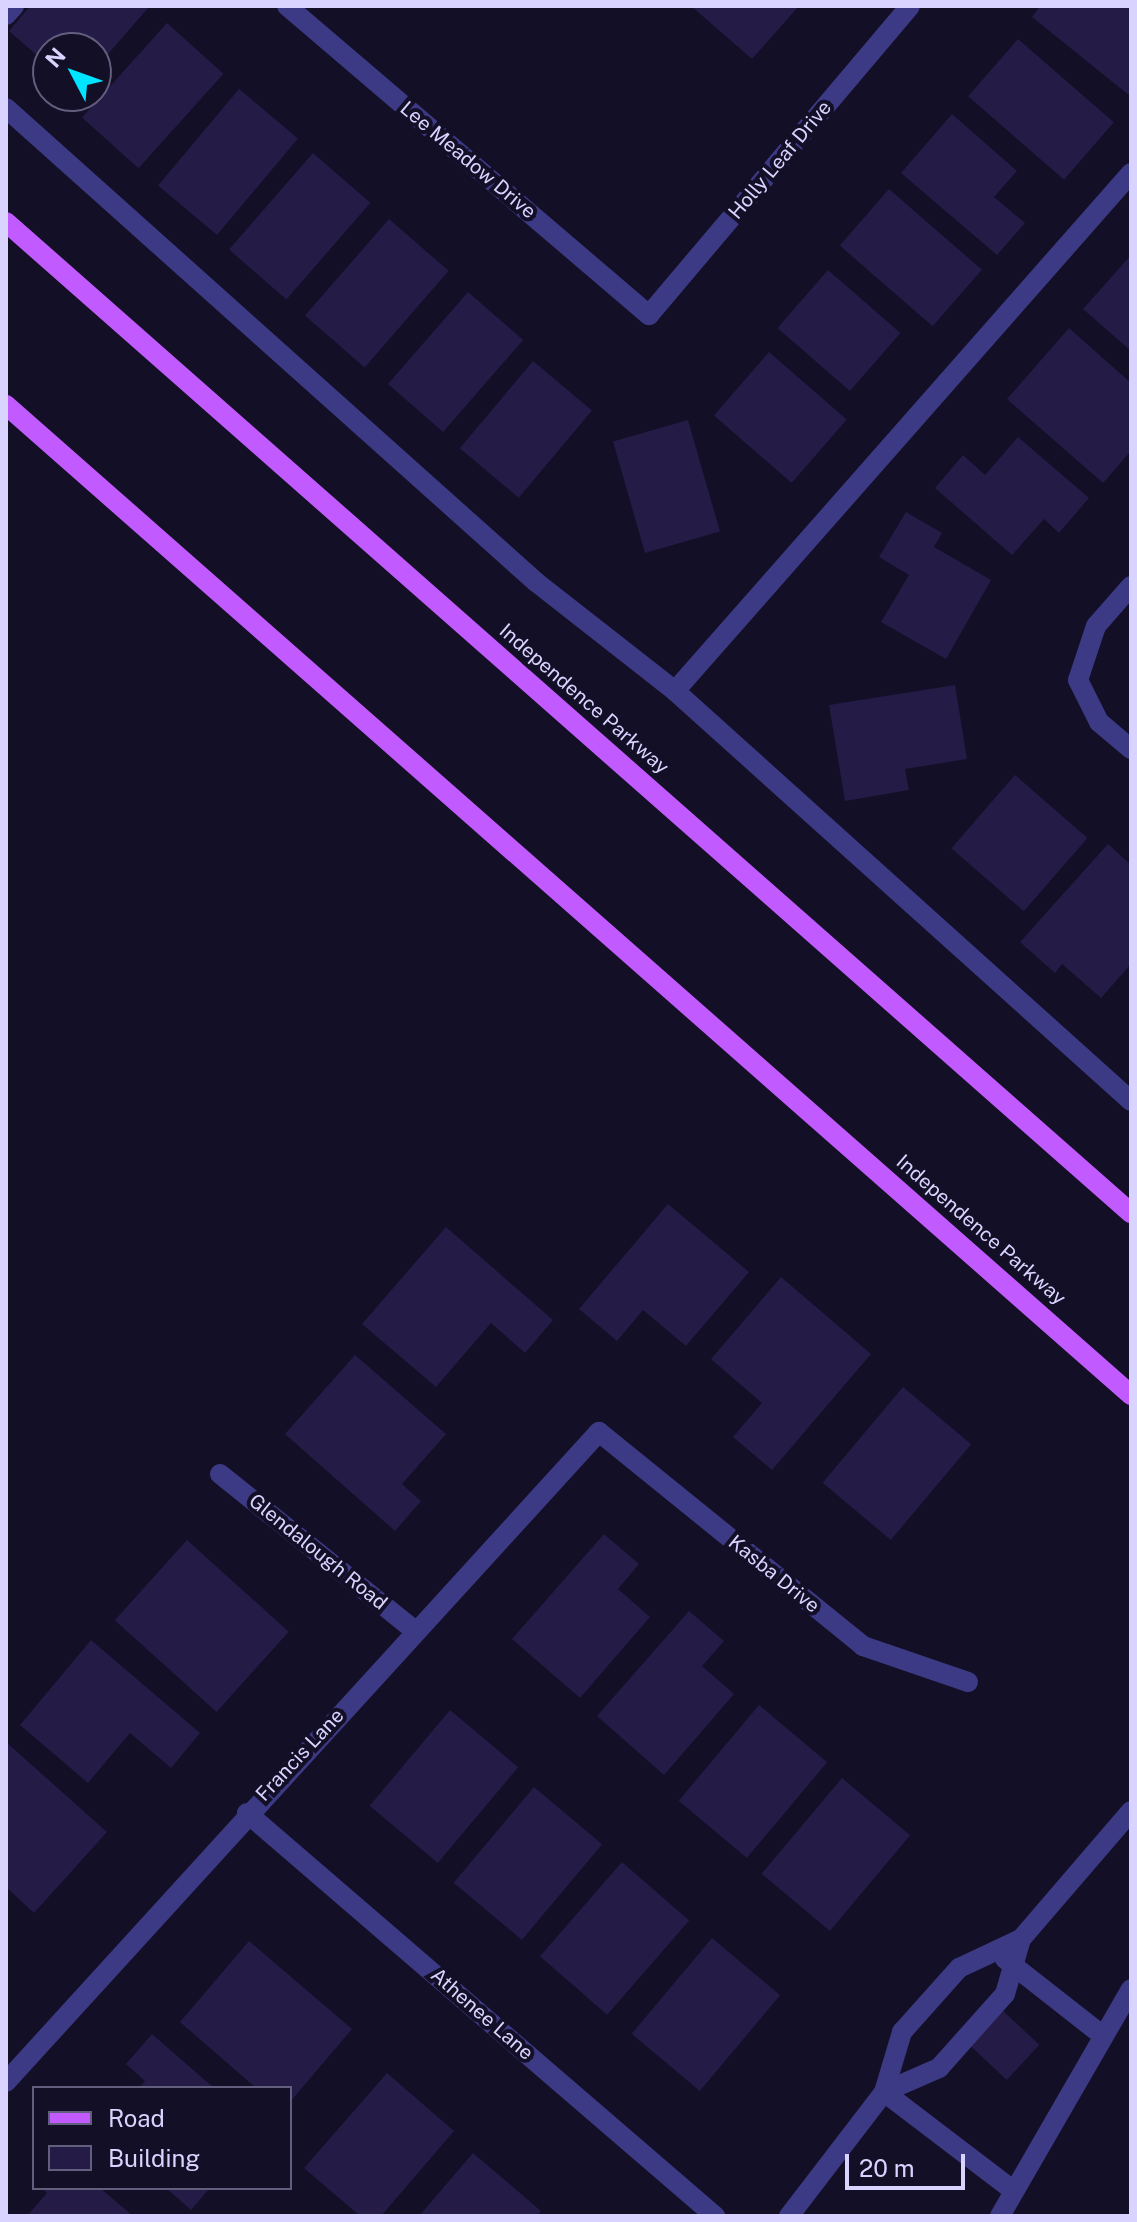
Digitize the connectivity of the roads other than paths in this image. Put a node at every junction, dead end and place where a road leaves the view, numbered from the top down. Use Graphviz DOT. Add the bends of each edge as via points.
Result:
graph roads {
  1 [pos="14,6"];
  2 [pos="287,6"];
  3 [pos="910,6"];
  4 [pos="6,15"];
  5 [pos="6,108"];
  6 [pos="1131,173"];
  7 [pos="6,222"];
  8 [pos="649,315"];
  9 [pos="6,405"];
  10 [pos="1131,586"];
  11 [pos="675,691"];
  12 [pos="1131,749"];
  13 [pos="1131,1101"];
  14 [pos="1131,1213"];
  15 [pos="1131,1395"];
  16 [pos="599,1432"];
  17 [pos="220,1474"];
  18 [pos="415,1631"];
  19 [pos="968,1682"];
  20 [pos="1131,1811"];
  21 [pos="247,1813"];
  22 [pos="1021,1939"];
  23 [pos="995,1950"];
  24 [pos="1013,1966"];
  25 [pos="1131,1989"];
  26 [pos="1102,2035"];
  27 [pos="6,2082"];
  28 [pos="884,2092"];
  29 [pos="1014,2191"];
  30 [pos="715,2216"];
  31 [pos="789,2216"];
  32 [pos="1000,2216"];
  1 -- 4 [label="street"];
  2 -- 8 [label="street, Lee Meadow Drive"];
  3 -- 8 [label="street, Holly Leaf Drive"];
  5 -- 11 [label="street" via="536,582"];
  6 -- 11 [label="street"];
  7 -- 14 [label="main road, Independence Parkway"];
  9 -- 15 [label="main road, Independence Parkway"];
  10 -- 12 [label="street" via="1096,626 1078,680 1099,722"];
  11 -- 13 [label="street"];
  16 -- 18 [label="street, Francis Lane"];
  16 -- 19 [label="street, Kasba Drive" via="863,1646"];
  17 -- 18 [label="street, Glendalough Road"];
  18 -- 21 [label="street, Francis Lane"];
  20 -- 22 [label="street"];
  21 -- 27 [label="street, Francis Lane"];
  21 -- 30 [label="street, Athenee Lane"];
  22 -- 23 [label="street"];
  22 -- 24 [label="street"];
  23 -- 24 [label="street"];
  23 -- 28 [label="street" via="959,1968 902,2032"];
  24 -- 26 [label="street"];
  24 -- 28 [label="street" via="1005,1994 939,2068"];
  25 -- 26 [label="street"];
  26 -- 29 [label="street"];
  28 -- 29 [label="street"];
  28 -- 31 [label="street"];
  29 -- 32 [label="street"];
}
